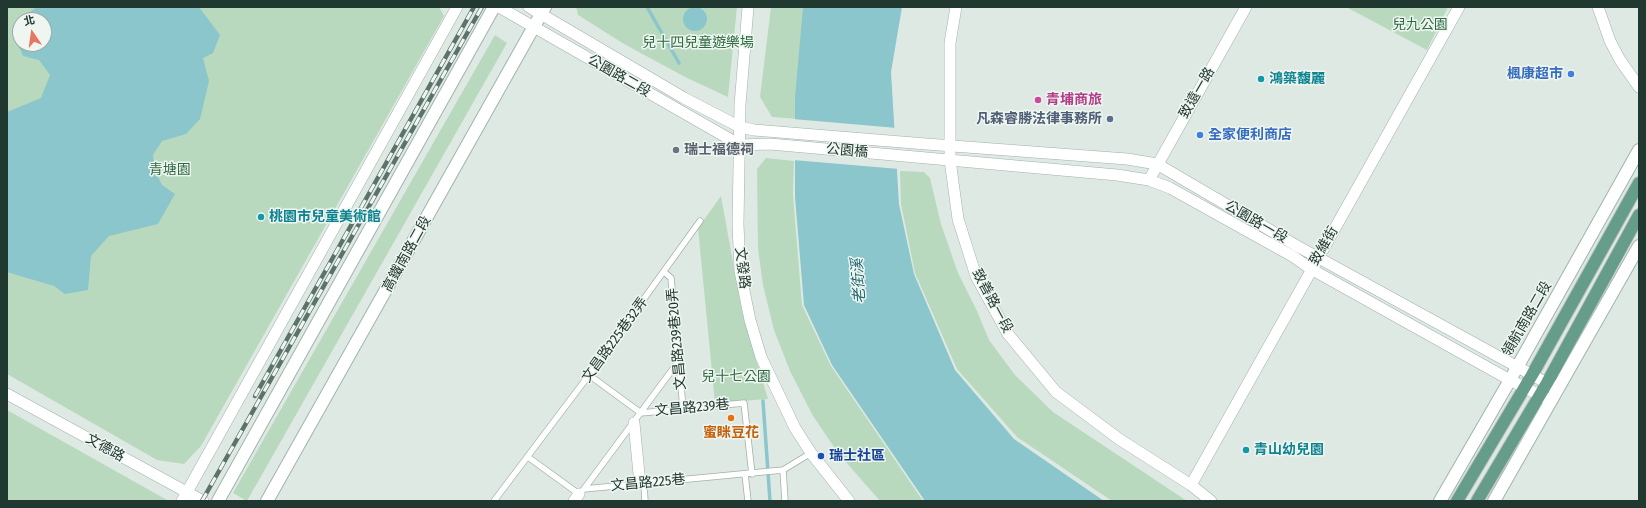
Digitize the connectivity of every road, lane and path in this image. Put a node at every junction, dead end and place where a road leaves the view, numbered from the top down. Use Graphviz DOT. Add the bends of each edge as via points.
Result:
graph roads {
  1 [pos="457,7"];
  2 [pos="494,7"];
  3 [pos="499,7"];
  4 [pos="529,7"];
  5 [pos="748,7"];
  6 [pos="956,7"];
  7 [pos="1246,7"];
  8 [pos="1459,7"];
  9 [pos="1598,7"];
  10 [pos="543,11"];
  11 [pos="534,27"];
  12 [pos="1639,87"];
  13 [pos="740,127"];
  14 [pos="926,144"];
  15 [pos="740,145"];
  16 [pos="950,145"];
  17 [pos="1639,150"];
  18 [pos="925,158"];
  19 [pos="950,160"];
  20 [pos="1157,164"];
  21 [pos="1149,180"];
  22 [pos="1639,183"];
  23 [pos="1639,215"];
  24 [pos="700,221"];
  25 [pos="1639,246"];
  26 [pos="1318,257"];
  27 [pos="1311,269"];
  28 [pos="664,272"];
  29 [pos="678,362"];
  30 [pos="1516,367"];
  31 [pos="589,375"];
  32 [pos="1532,375"];
  33 [pos="1510,380"];
  34 [pos="1547,383"];
  35 [pos="1524,388"];
  36 [pos="1558,390"];
  37 [pos="7,394"];
  38 [pos="1540,395"];
  39 [pos="1551,401"];
  40 [pos="684,408"];
  41 [pos="641,413"];
  42 [pos="634,423"];
  43 [pos="810,453"];
  44 [pos="528,457"];
  45 [pos="783,470"];
  46 [pos="745,474"];
  47 [pos="752,474"];
  48 [pos="642,484"];
  49 [pos="1191,486"];
  50 [pos="579,495"];
  51 [pos="184,497"];
  52 [pos="202,501"];
  53 [pos="218,501"];
  54 [pos="267,501"];
  55 [pos="494,501"];
  56 [pos="645,501"];
  57 [pos="748,501"];
  58 [pos="785,501"];
  59 [pos="850,501"];
  60 [pos="1211,501"];
  61 [pos="1440,501"];
  62 [pos="1457,501"];
  63 [pos="1477,501"];
  64 [pos="1494,501"];
  1 -- 51 [label="street"];
  2 -- 53 [label="street"];
  3 -- 11 [label="street, 公園路二段"];
  4 -- 10 [label="street, 公園路二段"];
  5 -- 13 [label="street, 文發路"];
  6 -- 16 [label="street, 致善路一段" via="950,43"];
  7 -- 20 [label="street, 致遠一路"];
  8 -- 26 [label="street, 致維街"];
  9 -- 12 [label="street" via="1610,41"];
  10 -- 11 [label="street, 高鐵南路二段"];
  10 -- 13 [label="street, 公園路二段" via="677,94"];
  11 -- 15 [label="street, 公園路二段"];
  11 -- 54 [label="street, 高鐵南路二段"];
  13 -- 14 [label="street, 公園橋"];
  13 -- 15 [label="street, 文發路"];
  14 -- 16 [label="street, 公園路一段"];
  15 -- 18 [label="street, 公園橋" via="770,144"];
  15 -- 43 [label="street, 文發路" via="738,256 750,320 760,357"];
  16 -- 19 [label="street, 致善路一段"];
  16 -- 20 [label="street, 公園路一段" via="1127,159"];
  17 -- 30 [label="street, 領航南路二段"];
  18 -- 19 [label="street, 公園路一段"];
  19 -- 21 [label="street, 公園路一段"];
  19 -- 49 [label="street, 致善路一段" via="958,219 976,276 1008,334 1056,392 1118,439"];
  20 -- 21 [label="street, 致遠一路"];
  20 -- 26 [label="street, 公園路一段"];
  21 -- 27 [label="street, 公園路一段" via="1170,188"];
  22 -- 32 [label="main road"];
  23 -- 34 [label="main road"];
  24 -- 28 [label="lane, 文昌路225巷32弄"];
  25 -- 36 [label="street"];
  26 -- 27 [label="street, 致維街"];
  26 -- 30 [label="street, 公園路一段"];
  27 -- 33 [label="street, 公園路一段"];
  27 -- 49 [label="street, 致維街"];
  28 -- 29 [label="lane, 文昌路239巷20弄" via="671,278"];
  28 -- 31 [label="lane, 文昌路225巷32弄"];
  29 -- 40 [label="lane, 文昌路239巷20弄"];
  29 -- 41 [label="lane"];
  30 -- 32 [label="street, 公園路一段"];
  30 -- 33 [label="street, 領航南路二段"];
  31 -- 41 [label="lane"];
  31 -- 44 [label="lane, 文昌路225巷32弄"];
  32 -- 34 [label="street, 公園路一段"];
  32 -- 35 [label="main road"];
  33 -- 35 [label="street, 公園路一段"];
  33 -- 61 [label="street, 領航南路二段"];
  34 -- 36 [label="street, 公園路一段"];
  34 -- 38 [label="main road"];
  35 -- 38 [label="street, 公園路一段"];
  35 -- 62 [label="main road"];
  36 -- 39 [label="street"];
  37 -- 51 [label="street, 文德路"];
  38 -- 39 [label="street, 公園路一段"];
  38 -- 63 [label="main road"];
  39 -- 64 [label="street"];
  40 -- 41 [label="lane, 文昌路239巷"];
  40 -- 47 [label="lane, 文昌路239巷" via="744,403"];
  41 -- 42 [label="lane"];
  42 -- 48 [label="street"];
  42 -- 50 [label="lane"];
  43 -- 45 [label="lane"];
  43 -- 59 [label="street, 文發路"];
  44 -- 50 [label="lane"];
  44 -- 55 [label="lane, 文昌路225巷32弄"];
  45 -- 47 [label="lane, 文昌路225巷"];
  45 -- 58 [label="lane"];
  46 -- 47 [label="lane, 文昌路225巷"];
  46 -- 48 [label="lane, 文昌路225巷"];
  46 -- 57 [label="lane"];
  48 -- 50 [label="lane, 文昌路225巷"];
  48 -- 56 [label="lane"];
  49 -- 60 [label="street, 致善路一段"];
  51 -- 52 [label="street, 文德路"];
}
